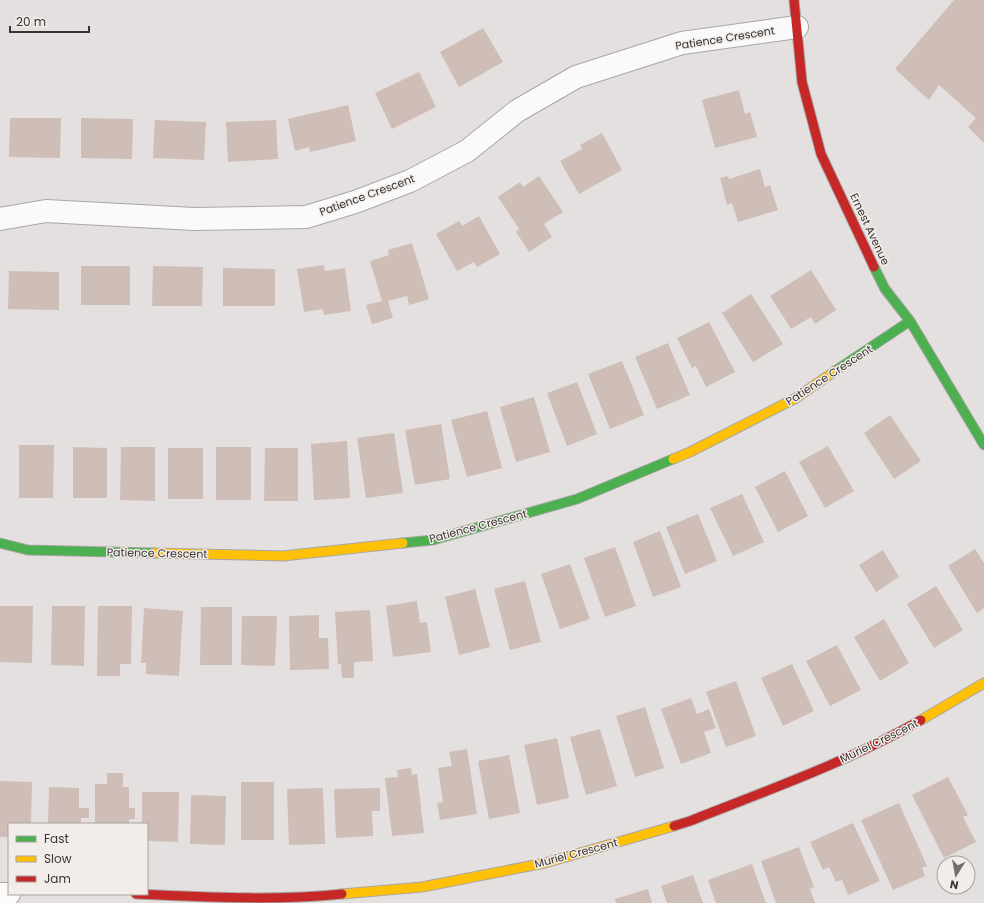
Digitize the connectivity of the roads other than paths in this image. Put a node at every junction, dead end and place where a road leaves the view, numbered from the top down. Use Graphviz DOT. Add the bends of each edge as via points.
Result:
graph roads {
  1 [pos="794,0"];
  2 [pos="796,27"];
  3 [pos="0,219"];
  4 [pos="910,321"];
  5 [pos="984,446"];
  6 [pos="0,543"];
  7 [pos="984,684"];
  8 [pos="148,894"];
  1 -- 2 [label="street, Ernest Avenue"];
  2 -- 3 [label="street, Patience Crescent" via="682,44 576,77 517,111 467,151 410,181 355,202 306,216 194,219 46,211"];
  2 -- 4 [label="street, Ernest Avenue" via="802,82 821,154 885,290"];
  4 -- 5 [label="street, Ernest Avenue"];
  4 -- 6 [label="street, Patience Crescent" via="796,398 690,452 577,499 432,540 283,556 28,550"];
  7 -- 8 [label="street, Muriel Crescent" via="888,739 802,777 690,821 545,863 422,887 312,897 237,898"];
}
